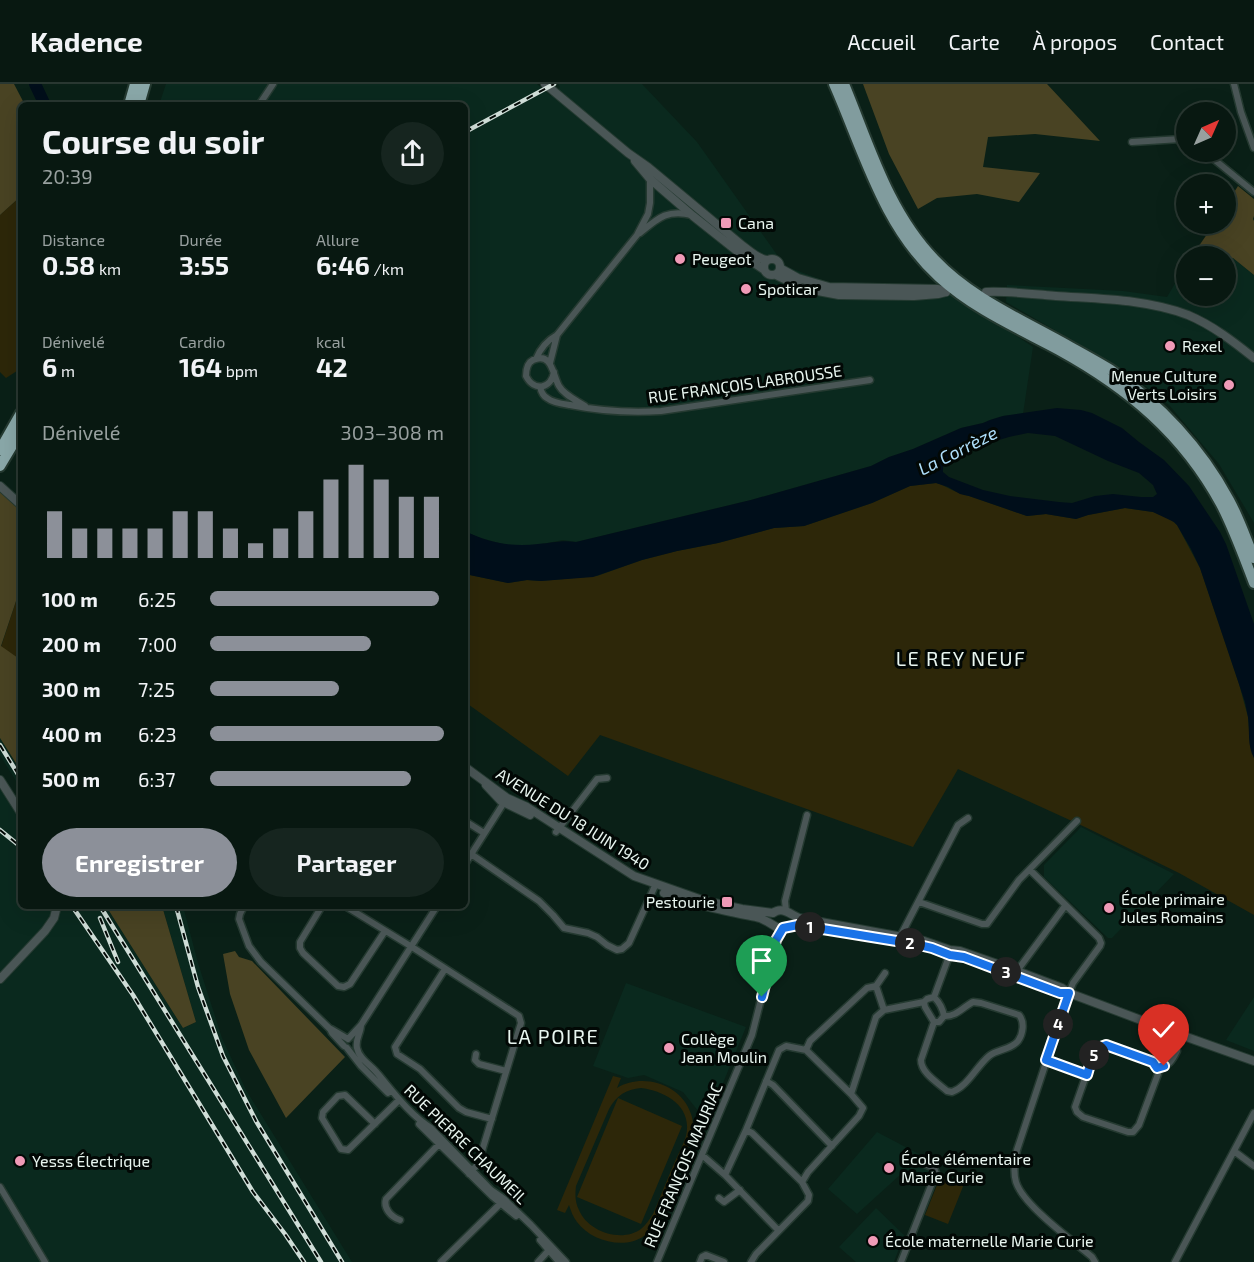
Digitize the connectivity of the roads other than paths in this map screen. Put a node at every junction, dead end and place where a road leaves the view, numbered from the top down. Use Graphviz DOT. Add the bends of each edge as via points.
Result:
graph roads {
  1 [pos="135,84"];
  2 [pos="145,84"];
  3 [pos="273,84"];
  4 [pos="545,84"];
  5 [pos="834,84"];
  6 [pos="844,84"];
  7 [pos="1234,84"];
  8 [pos="130,102"];
  9 [pos="140,102"];
  10 [pos="261,102"];
  11 [pos="1176,139"];
  12 [pos="1132,142"];
  13 [pos="1254,148"];
  14 [pos="628,153"];
  15 [pos="1217,162"];
  16 [pos="660,177"];
  17 [pos="650,179"];
  18 [pos="1254,192"];
  19 [pos="669,193"];
  20 [pos="650,197"];
  21 [pos="703,213"];
  22 [pos="669,214"];
  23 [pos="693,216"];
  24 [pos="637,235"];
  25 [pos="767,260"];
  26 [pos="763,269"];
  27 [pos="778,271"];
  28 [pos="986,292"];
  29 [pos="557,335"];
  30 [pos="1254,358"];
  31 [pos="536,359"];
  32 [pos="550,363"];
  33 [pos="554,372"];
  34 [pos="870,380"];
  35 [pos="540,387"];
  36 [pos="562,389"];
  37 [pos="563,404"];
  38 [pos="588,408"];
  39 [pos="18,419"];
  40 [pos="18,435"];
  41 [pos="2,458"];
  42 [pos="0,481"];
  43 [pos="0,486"];
  44 [pos="18,497"];
  45 [pos="18,502"];
  46 [pos="1254,558"];
  47 [pos="1254,583"];
  48 [pos="468,768"];
  49 [pos="468,774"];
  50 [pos="607,778"];
  51 [pos="0,780"];
  52 [pos="506,800"];
  53 [pos="18,808"];
  54 [pos="807,815"];
  55 [pos="968,818"];
  56 [pos="1077,821"];
  57 [pos="468,823"];
  58 [pos="557,830"];
  59 [pos="484,833"];
  60 [pos="471,855"];
  61 [pos="468,860"];
  62 [pos="1030,870"];
  63 [pos="654,888"];
  64 [pos="919,902"];
  65 [pos="1065,906"];
  66 [pos="56,909"];
  67 [pos="242,909"];
  68 [pos="320,909"];
  69 [pos="350,909"];
  70 [pos="435,909"];
  71 [pos="782,912"];
  72 [pos="779,927"];
  73 [pos="385,931"];
  74 [pos="900,939"];
  75 [pos="412,947"];
  76 [pos="949,952"];
  77 [pos="445,969"];
  78 [pos="1017,971"];
  79 [pos="885,973"];
  80 [pos="0,979"];
  81 [pos="876,986"];
  82 [pos="1069,993"];
  83 [pos="934,997"];
  84 [pos="924,1002"];
  85 [pos="884,1010"];
  86 [pos="944,1016"];
  87 [pos="934,1022"];
  88 [pos="330,1029"];
  89 [pos="353,1041"];
  90 [pos="346,1047"];
  91 [pos="806,1050"];
  92 [pos="1177,1051"];
  93 [pos="476,1054"];
  94 [pos="1046,1060"];
  95 [pos="1254,1060"];
  96 [pos="1157,1068"];
  97 [pos="506,1071"];
  98 [pos="1087,1075"];
  99 [pos="766,1081"];
  100 [pos="851,1094"];
  101 [pos="398,1101"];
  102 [pos="1254,1113"];
  103 [pos="492,1119"];
  104 [pos="375,1124"];
  105 [pos="746,1130"];
  106 [pos="441,1142"];
  107 [pos="832,1146"];
  108 [pos="1234,1151"];
  109 [pos="702,1155"];
  110 [pos="906,1156"];
  111 [pos="1254,1166"];
  112 [pos="471,1172"];
  113 [pos="725,1175"];
  114 [pos="802,1182"];
  115 [pos="0,1187"];
  116 [pos="740,1190"];
  117 [pos="719,1198"];
  118 [pos="502,1201"];
  119 [pos="400,1220"];
  120 [pos="778,1230"];
  121 [pos="549,1250"];
  122 [pos="45,1262"];
  123 [pos="441,1262"];
  124 [pos="538,1262"];
  125 [pos="559,1262"];
  126 [pos="566,1262"];
  127 [pos="657,1262"];
  128 [pos="700,1262"];
  129 [pos="724,1262"];
  130 [pos="752,1262"];
  131 [pos="901,1262"];
  132 [pos="1095,1262"];
  133 [pos="1175,1262"];
  1 -- 8 [label="highway"];
  2 -- 9 [label="highway"];
  3 -- 10 [label="street"];
  4 -- 14 [label="street"];
  5 -- 47 [label="highway" via="880,195 908,243 952,288 1106,378 1165,427 1221,504"];
  6 -- 46 [label="highway" via="884,182 933,259 988,302 1110,370 1155,405 1214,476"];
  7 -- 13 [label="street"];
  11 -- 12 [label="street"];
  14 -- 16 [label="street"];
  14 -- 17 [label="street"];
  15 -- 18 [label="street"];
  16 -- 19 [label="street"];
  16 -- 21 [label="street"];
  17 -- 19 [label="street"];
  17 -- 20 [label="street, RUE FRANÇOIS LABROUSSE"];
  19 -- 20 [label="street"];
  19 -- 21 [label="street"];
  19 -- 22 [label="street" via="673,203"];
  19 -- 23 [label="street"];
  20 -- 24 [label="street, RUE FRANÇOIS LABROUSSE" via="648,214"];
  21 -- 25 [label="street" via="757,257"];
  22 -- 23 [label="street"];
  22 -- 24 [label="street, RUE FRANÇOIS LABROUSSE"];
  23 -- 26 [label="street"];
  24 -- 29 [label="street, RUE FRANÇOIS LABROUSSE"];
  25 -- 26 [label="street"];
  25 -- 27 [label="street" via="778,262"];
  26 -- 27 [label="street" via="771,274"];
  27 -- 27 [label="street" via="802,288 839,295 914,296 946,292 829,287"];
  28 -- 30 [label="street" via="1168,309 1207,324"];
  29 -- 31 [label="street, RUE FRANÇOIS LABROUSSE" via="544,345"];
  29 -- 32 [label="street, RUE FRANÇOIS LABROUSSE"];
  31 -- 32 [label="street"];
  31 -- 35 [label="street, RUE FRANÇOIS LABROUSSE" via="528,365 526,376 531,384"];
  32 -- 33 [label="street"];
  33 -- 35 [label="street" via="548,384"];
  33 -- 36 [label="street"];
  34 -- 38 [label="street, RUE FRANÇOIS LABROUSSE" via="661,411"];
  35 -- 37 [label="street, RUE FRANÇOIS LABROUSSE" via="547,398"];
  36 -- 37 [label="street"];
  36 -- 38 [label="street"];
  37 -- 38 [label="street, RUE FRANÇOIS LABROUSSE"];
  39 -- 41 [label="highway"];
  40 -- 41 [label="highway"];
  42 -- 44 [label="street"];
  43 -- 45 [label="street"];
  48 -- 52 [label="street, AVENUE DU 18 JUIN 1940"];
  49 -- 52 [label="street, AVENUE DU 18 JUIN 1940" via="501,801"];
  50 -- 58 [label="street" via="597,779"];
  51 -- 53 [label="street"];
  52 -- 58 [label="street, AVENUE DU 18 JUIN 1940" via="527,807"];
  52 -- 59 [label="street"];
  54 -- 71 [label="street"];
  55 -- 64 [label="street" via="958,825"];
  56 -- 62 [label="street"];
  57 -- 59 [label="street"];
  58 -- 63 [label="street, AVENUE DU 18 JUIN 1940" via="610,866"];
  58 -- 71 [label="street, AVENUE DU 18 JUIN 1940" via="638,878 705,901"];
  59 -- 60 [label="street"];
  60 -- 61 [label="street"];
  60 -- 63 [label="street" via="538,901 564,928 588,933 617,950 629,943"];
  62 -- 64 [label="street" via="987,924"];
  62 -- 65 [label="street"];
  63 -- 72 [label="street, AVENUE DU 18 JUIN 1940"];
  64 -- 74 [label="street"];
  65 -- 78 [label="street"];
  65 -- 82 [label="street" via="1101,943"];
  66 -- 80 [label="street" via="45,931"];
  67 -- 88 [label="street" via="239,919 249,946"];
  68 -- 73 [label="street" via="300,946 338,986 350,984"];
  69 -- 73 [label="street"];
  70 -- 75 [label="street"];
  71 -- 72 [label="street" via="790,919"];
  71 -- 72 [label="street" via="771,919"];
  71 -- 74 [label="street, AVENUE DU 18 JUIN 1940"];
  72 -- 74 [label="street, AVENUE DU 18 JUIN 1940" via="798,925"];
  72 -- 109 [label="street, RUE FRANÇOIS MAURIAC" via="752,1035"];
  73 -- 75 [label="street"];
  74 -- 76 [label="street, AVENUE DU 18 JUIN 1940" via="931,943"];
  75 -- 77 [label="street"];
  75 -- 89 [label="street"];
  76 -- 78 [label="street, AVENUE DU 18 JUIN 1940" via="960,951"];
  76 -- 82 [label="street, AVENUE DU 18 JUIN 1940"];
  76 -- 83 [label="street"];
  77 -- 97 [label="street" via="519,1016 521,1023"];
  77 -- 103 [label="street" via="395,1047 397,1054 420,1069 459,1108"];
  78 -- 82 [label="street, AVENUE DU 18 JUIN 1940"];
  79 -- 81 [label="street"];
  81 -- 85 [label="street"];
  81 -- 91 [label="street" via="867,988 810,1041"];
  82 -- 94 [label="street"];
  82 -- 95 [label="street, AVENUE DU 18 JUIN 1940"];
  83 -- 84 [label="street"];
  83 -- 86 [label="street"];
  84 -- 85 [label="street"];
  84 -- 87 [label="street"];
  85 -- 100 [label="street" via="876,1017"];
  86 -- 87 [label="street"];
  86 -- 87 [label="street" via="949,1017 973,1002 1019,1015 1023,1025 1013,1046 994,1052 960,1089 952,1092 921,1066"];
  88 -- 89 [label="street"];
  88 -- 90 [label="street, RUE PIERRE CHAUMEIL"];
  89 -- 90 [label="street" via="345,1041"];
  89 -- 101 [label="street, RUE PIERRE CHAUMEIL" via="361,1057"];
  90 -- 101 [label="street, RUE PIERRE CHAUMEIL"];
  91 -- 99 [label="street" via="786,1046 779,1050"];
  91 -- 100 [label="street"];
  92 -- 96 [label="street" via="1172,1062"];
  93 -- 97 [label="street" via="479,1064"];
  94 -- 98 [label="street"];
  94 -- 132 [label="street" via="1015,1160 1017,1185 1032,1206"];
  96 -- 98 [label="street" via="1153,1062 1106,1045 1095,1050"];
  96 -- 98 [label="street" via="1139,1125 1133,1132 1077,1112 1075,1107"];
  97 -- 103 [label="street"];
  99 -- 105 [label="street"];
  99 -- 107 [label="street"];
  100 -- 107 [label="street" via="863,1108"];
  101 -- 104 [label="street"];
  101 -- 106 [label="street, RUE PIERRE CHAUMEIL"];
  102 -- 108 [label="street"];
  103 -- 112 [label="street" via="478,1164"];
  104 -- 104 [label="street" via="344,1150 322,1115 339,1096 345,1095"];
  105 -- 113 [label="street"];
  105 -- 114 [label="street"];
  106 -- 112 [label="street, RUE PIERRE CHAUMEIL"];
  106 -- 119 [label="street" via="386,1198 386,1208"];
  107 -- 114 [label="street"];
  108 -- 111 [label="street"];
  108 -- 133 [label="street"];
  109 -- 113 [label="street"];
  109 -- 127 [label="street, RUE FRANÇOIS MAURIAC"];
  110 -- 131 [label="street" via="934,1168 936,1173"];
  112 -- 118 [label="street, RUE PIERRE CHAUMEIL"];
  113 -- 116 [label="street"];
  114 -- 120 [label="street" via="808,1201"];
  115 -- 122 [label="street"];
  116 -- 117 [label="street" via="724,1202"];
  116 -- 120 [label="street"];
  118 -- 121 [label="street, RUE PIERRE CHAUMEIL"];
  118 -- 123 [label="street"];
  118 -- 126 [label="street, RUE PIERRE CHAUMEIL"];
  120 -- 130 [label="street"];
  121 -- 124 [label="street"];
  121 -- 125 [label="street, RUE PIERRE CHAUMEIL"];
  128 -- 129 [label="street" via="706,1255"];
}
